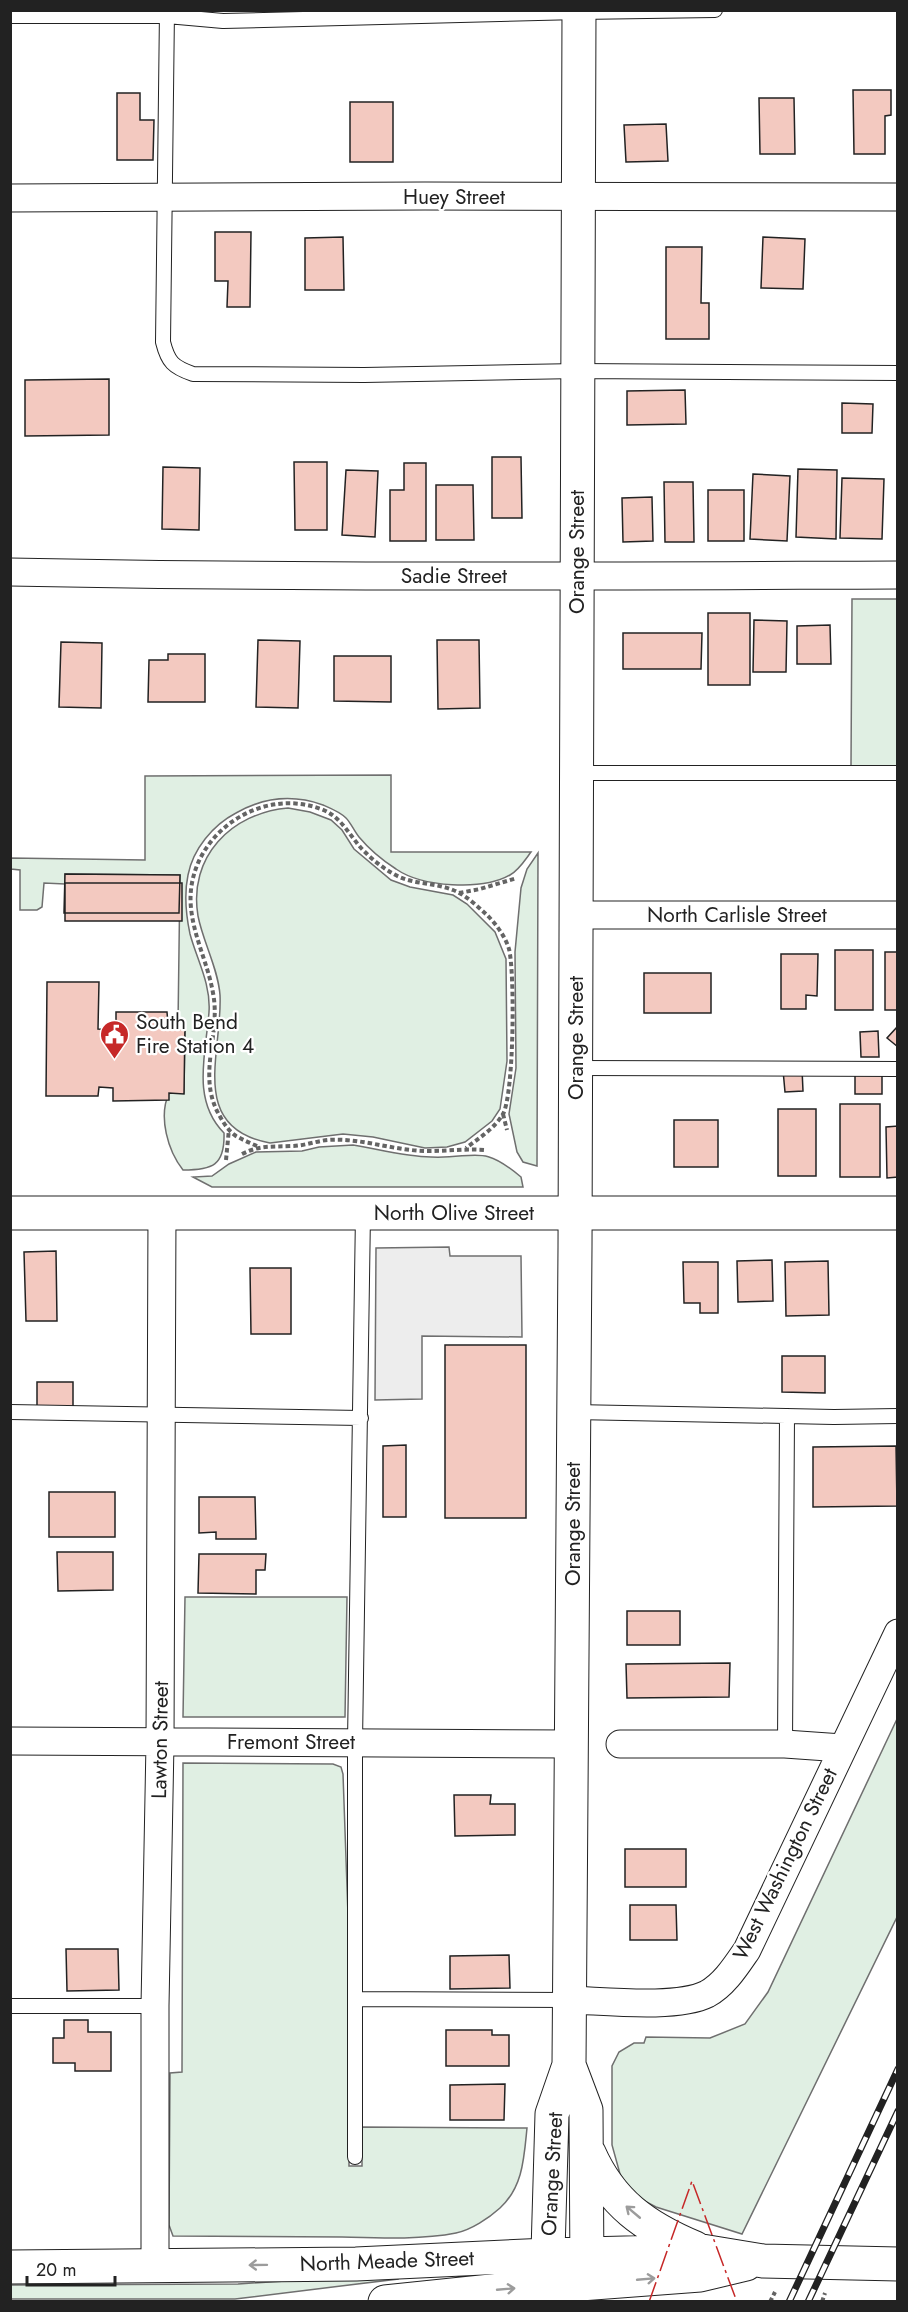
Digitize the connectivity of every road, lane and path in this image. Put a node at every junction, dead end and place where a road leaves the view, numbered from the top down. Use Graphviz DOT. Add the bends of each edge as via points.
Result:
graph roads {
  1 [pos="715,10"];
  2 [pos="579,11"];
  3 [pos="167,13"];
  4 [pos="10,16"];
  5 [pos="164,197"];
  6 [pos="897,197"];
  7 [pos="10,198"];
  8 [pos="579,198"];
  9 [pos="578,370"];
  10 [pos="897,373"];
  11 [pos="10,572"];
  12 [pos="897,575"];
  13 [pos="577,577"];
  14 [pos="576,773"];
  15 [pos="897,773"];
  16 [pos="517,878"];
  17 [pos="458,893"];
  18 [pos="576,915"];
  19 [pos="897,915"];
  20 [pos="576,1068"];
  21 [pos="897,1069"];
  22 [pos="504,1114"];
  23 [pos="229,1129"];
  24 [pos="507,1130"];
  25 [pos="257,1146"];
  26 [pos="466,1148"];
  27 [pos="485,1150"];
  28 [pos="242,1154"];
  29 [pos="226,1160"];
  30 [pos="10,1213"];
  31 [pos="162,1213"];
  32 [pos="363,1213"];
  33 [pos="575,1213"];
  34 [pos="897,1213"];
  35 [pos="10,1412"];
  36 [pos="574,1412"];
  37 [pos="161,1415"];
  38 [pos="787,1416"];
  39 [pos="897,1416"];
  40 [pos="361,1418"];
  41 [pos="897,1633"];
  42 [pos="10,1742"];
  43 [pos="355,1742"];
  44 [pos="160,1743"];
  45 [pos="571,1744"];
  46 [pos="620,1744"];
  47 [pos="785,1744"];
  48 [pos="842,1748"];
  49 [pos="356,1999"];
  50 [pos="570,2000"];
  51 [pos="10,2006"];
  52 [pos="155,2006"];
  53 [pos="569,2065"];
  54 [pos="587,2147"];
  55 [pos="355,2157"];
  56 [pos="702,2251"];
  57 [pos="763,2261"];
  58 [pos="897,2264"];
  59 [pos="10,2267"];
  60 [pos="155,2267"];
  61 [pos="587,2280"];
  62 [pos="547,2281"];
  63 [pos="385,2301"];
  1 -- 2 [label="lane"];
  2 -- 3 [label="lane" via="223,21"];
  2 -- 8 [label="street, Orange Street"];
  3 -- 4 [label="lane"];
  3 -- 5 [label="lane"];
  5 -- 7 [label="street, Huey Street"];
  5 -- 8 [label="street, Huey Street"];
  5 -- 9 [label="lane" via="163,342 167,357 178,369 193,374 353,375"];
  6 -- 8 [label="street, Huey Street"];
  8 -- 9 [label="street, Orange Street"];
  9 -- 10 [label="lane"];
  9 -- 13 [label="street, Orange Street"];
  11 -- 13 [label="street, Sadie Street"];
  12 -- 13 [label="street, Sadie Street"];
  13 -- 14 [label="street, Orange Street"];
  14 -- 15 [label="lane"];
  14 -- 18 [label="street, Orange Street"];
  16 -- 17 [label="path"];
  17 -- 22 [label="path" via="488,916 505,936 510,951 512,1046"];
  17 -- 23 [label="path" via="392,873 366,853 341,821 322,809 299,803 274,805 248,812 222,828 203,851 193,877 191,907 214,996 210,1096"];
  18 -- 19 [label="street, North Carlisle Street"];
  18 -- 20 [label="street, Orange Street"];
  20 -- 21 [label="lane"];
  20 -- 33 [label="street, Orange Street"];
  22 -- 24 [label="path"];
  22 -- 26 [label="path"];
  23 -- 25 [label="path"];
  23 -- 29 [label="path"];
  25 -- 26 [label="path" via="354,1140 419,1151"];
  25 -- 28 [label="path"];
  26 -- 27 [label="path"];
  30 -- 31 [label="street, North Olive Street"];
  31 -- 32 [label="street, North Olive Street"];
  31 -- 37 [label="street, Lawton Street"];
  32 -- 33 [label="street, North Olive Street"];
  32 -- 40 [label="lane"];
  33 -- 34 [label="street, North Olive Street"];
  33 -- 36 [label="street, Orange Street"];
  35 -- 37 [label="lane"];
  36 -- 38 [label="lane"];
  36 -- 45 [label="street, Orange Street"];
  37 -- 40 [label="lane"];
  37 -- 44 [label="street, Lawton Street"];
  38 -- 39 [label="lane"];
  38 -- 47 [label="lane"];
  40 -- 43 [label="lane"];
  41 -- 48 [label="street, West Washington Street"];
  42 -- 44 [label="street, Fremont Street"];
  43 -- 44 [label="street, Fremont Street"];
  43 -- 45 [label="street, Fremont Street"];
  43 -- 49 [label="lane"];
  44 -- 52 [label="street, Lawton Street"];
  45 -- 50 [label="street, Orange Street"];
  46 -- 47 [label="street"];
  47 -- 48 [label="street"];
  48 -- 50 [label="street, West Washington Street" via="747,1950 729,1974 707,1994 679,2003"];
  49 -- 50 [label="lane"];
  49 -- 55 [label="lane"];
  50 -- 53 [label="street, Orange Street"];
  51 -- 52 [label="lane"];
  52 -- 60 [label="street, Lawton Street"];
  53 -- 54 [label="street, Orange Street" via="586,2110"];
  53 -- 62 [label="street, Orange Street" via="552,2114"];
  56 -- 54 [label="street, Orange Street, one-way" via="636,2217 598,2174"];
  54 -- 61 [label="street, Orange Street"];
  56 -- 57 [label="street, North Meade Street"];
  56 -- 61 [label="street, North Meade Street"];
  57 -- 58 [label="street, North Meade Street"];
  61 -- 57 [label="street, North Meade Street, one-way" via="700,2275"];
  59 -- 60 [label="street, North Meade Street"];
  62 -- 60 [label="street, North Meade Street, one-way" via="356,2264"];
  61 -- 62 [label="street, North Meade Street"];
  63 -- 62 [label="street, North Meade Street, one-way"];
}
